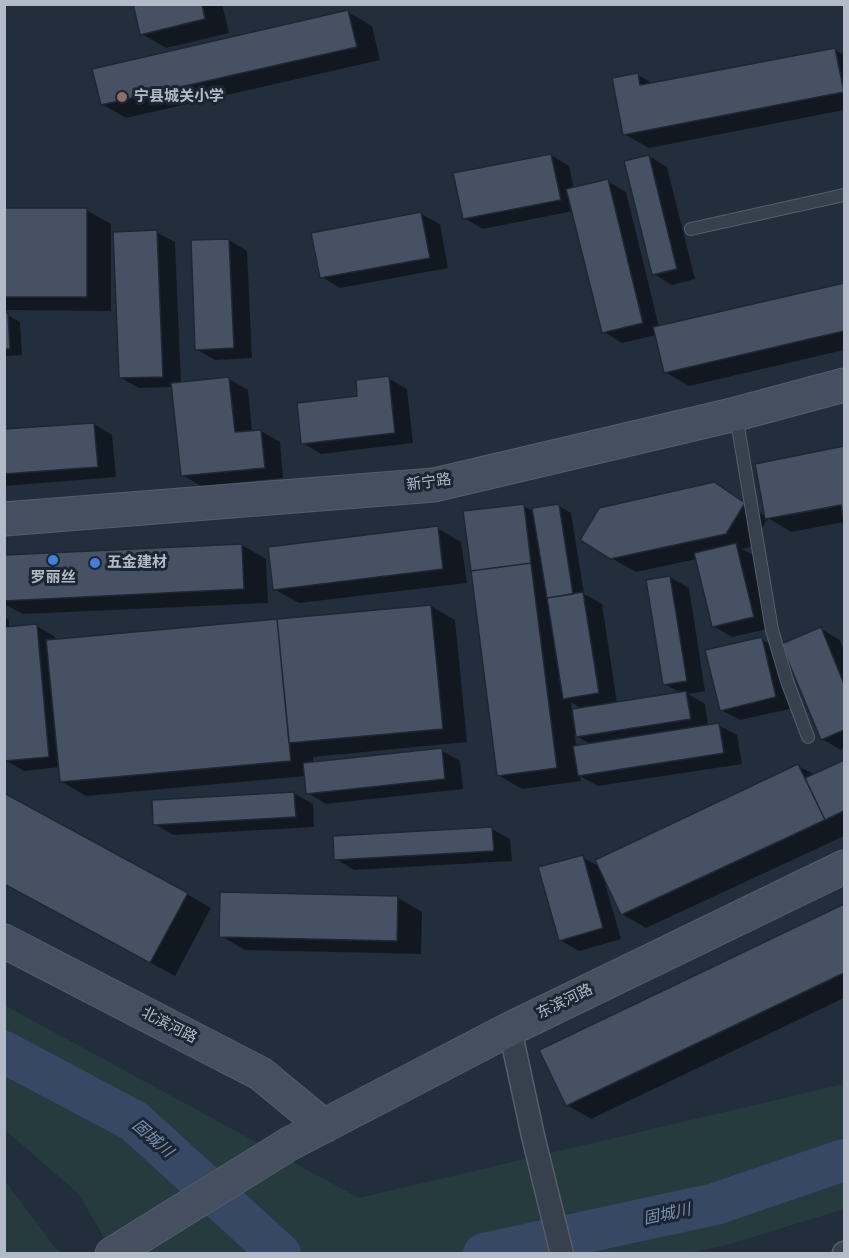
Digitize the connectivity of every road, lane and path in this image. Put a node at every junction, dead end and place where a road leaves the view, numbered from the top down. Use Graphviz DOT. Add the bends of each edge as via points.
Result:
graph roads {
  1 [pos="844,195"];
  2 [pos="691,229"];
  3 [pos="844,385"];
  4 [pos="736,414"];
  5 [pos="4,519"];
  6 [pos="808,737"];
  7 [pos="844,867"];
  8 [pos="4,941"];
  9 [pos="510,1029"];
  10 [pos="324,1126"];
  11 [pos="112,1254"];
  12 [pos="562,1254"];
  1 -- 2 [label="lane"];
  3 -- 4 [label="main road, 新宁路"];
  4 -- 5 [label="main road, 新宁路" via="434,485"];
  4 -- 6 [label="lane" via="772,630"];
  7 -- 9 [label="main road, 东滨河路"];
  8 -- 10 [label="main road, 北滨河路" via="261,1074"];
  9 -- 10 [label="main road, 东滨河路"];
  9 -- 12 [label="street"];
  10 -- 11 [label="main road, 东滨河路"];
}
